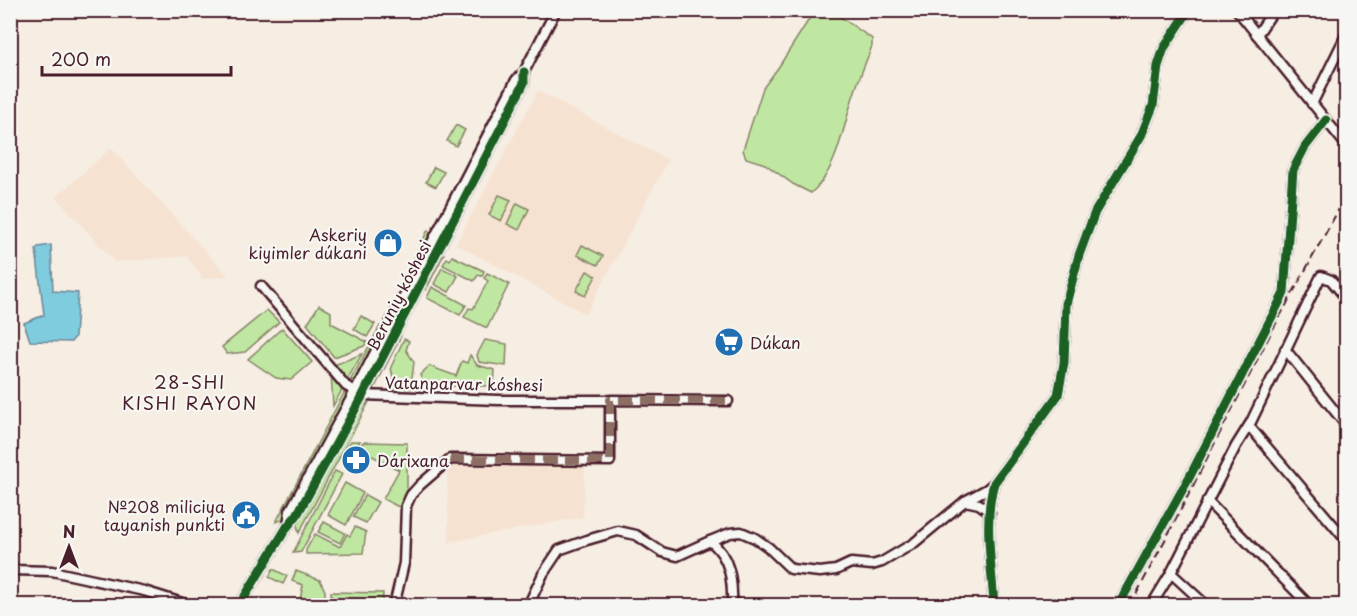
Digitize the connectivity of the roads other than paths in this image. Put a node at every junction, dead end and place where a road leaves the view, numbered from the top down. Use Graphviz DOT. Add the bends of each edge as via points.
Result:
graph roads {
  1 [pos="556,10"];
  2 [pos="1189,10"];
  3 [pos="1237,10"];
  4 [pos="1274,10"];
  5 [pos="1257,35"];
  6 [pos="1347,35"];
  7 [pos="1312,104"];
  8 [pos="1326,120"];
  9 [pos="1347,145"];
  10 [pos="261,286"];
  11 [pos="1347,298"];
  12 [pos="1285,349"];
  13 [pos="359,393"];
  14 [pos="608,400"];
  15 [pos="728,401"];
  16 [pos="1347,425"];
  17 [pos="1249,426"];
  18 [pos="994,483"];
  19 [pos="964,501"];
  20 [pos="1207,501"];
  21 [pos="990,512"];
  22 [pos="1347,540"];
  23 [pos="710,541"];
  24 [pos="10,570"];
  25 [pos="1171,573"];
  26 [pos="192,606"];
  27 [pos="239,606"];
  28 [pos="394,606"];
  29 [pos="528,606"];
  30 [pos="732,606"];
  31 [pos="994,606"];
  32 [pos="1118,606"];
  33 [pos="1151,606"];
  34 [pos="1207,606"];
  35 [pos="1310,606"];
  1 -- 13 [label="street, Beruniy kóshesi" via="516,80 474,171"];
  2 -- 18 [label="street" via="1164,48 1153,106 1142,136 1095,212 1079,255 1066,304 1064,363 1058,395"];
  3 -- 5 [label="street"];
  4 -- 5 [label="street"];
  5 -- 7 [label="street"];
  6 -- 7 [label="street"];
  7 -- 8 [label="street"];
  8 -- 9 [label="street"];
  8 -- 32 [label="street" via="1293,171 1284,292"];
  10 -- 13 [label="street" via="346,386"];
  11 -- 12 [label="street" via="1331,280 1321,276"];
  12 -- 16 [label="street"];
  12 -- 17 [label="street"];
  13 -- 14 [label="street, Vatanparvar kóshesi" via="498,400"];
  13 -- 27 [label="street, Beruniy kóshesi" via="290,511 287,527"];
  14 -- 15 [label="street, Vatanparvar kóshesi"];
  14 -- 28 [label="street" via="610,461 450,459 427,478 406,506 404,563"];
  17 -- 20 [label="street"];
  17 -- 22 [label="street"];
  18 -- 19 [label="street"];
  18 -- 21 [label="street"];
  19 -- 21 [label="street" via="979,504"];
  19 -- 23 [label="street" via="914,543 872,565 851,563 820,572 791,569 768,547 741,532"];
  20 -- 25 [label="street"];
  20 -- 35 [label="street"];
  21 -- 31 [label="street"];
  23 -- 29 [label="street" via="677,556 662,552 636,535 618,531 587,540 559,550"];
  23 -- 30 [label="street" via="725,557 733,589"];
  24 -- 26 [label="street" via="52,571"];
  25 -- 33 [label="street"];
  25 -- 34 [label="street"];
}
